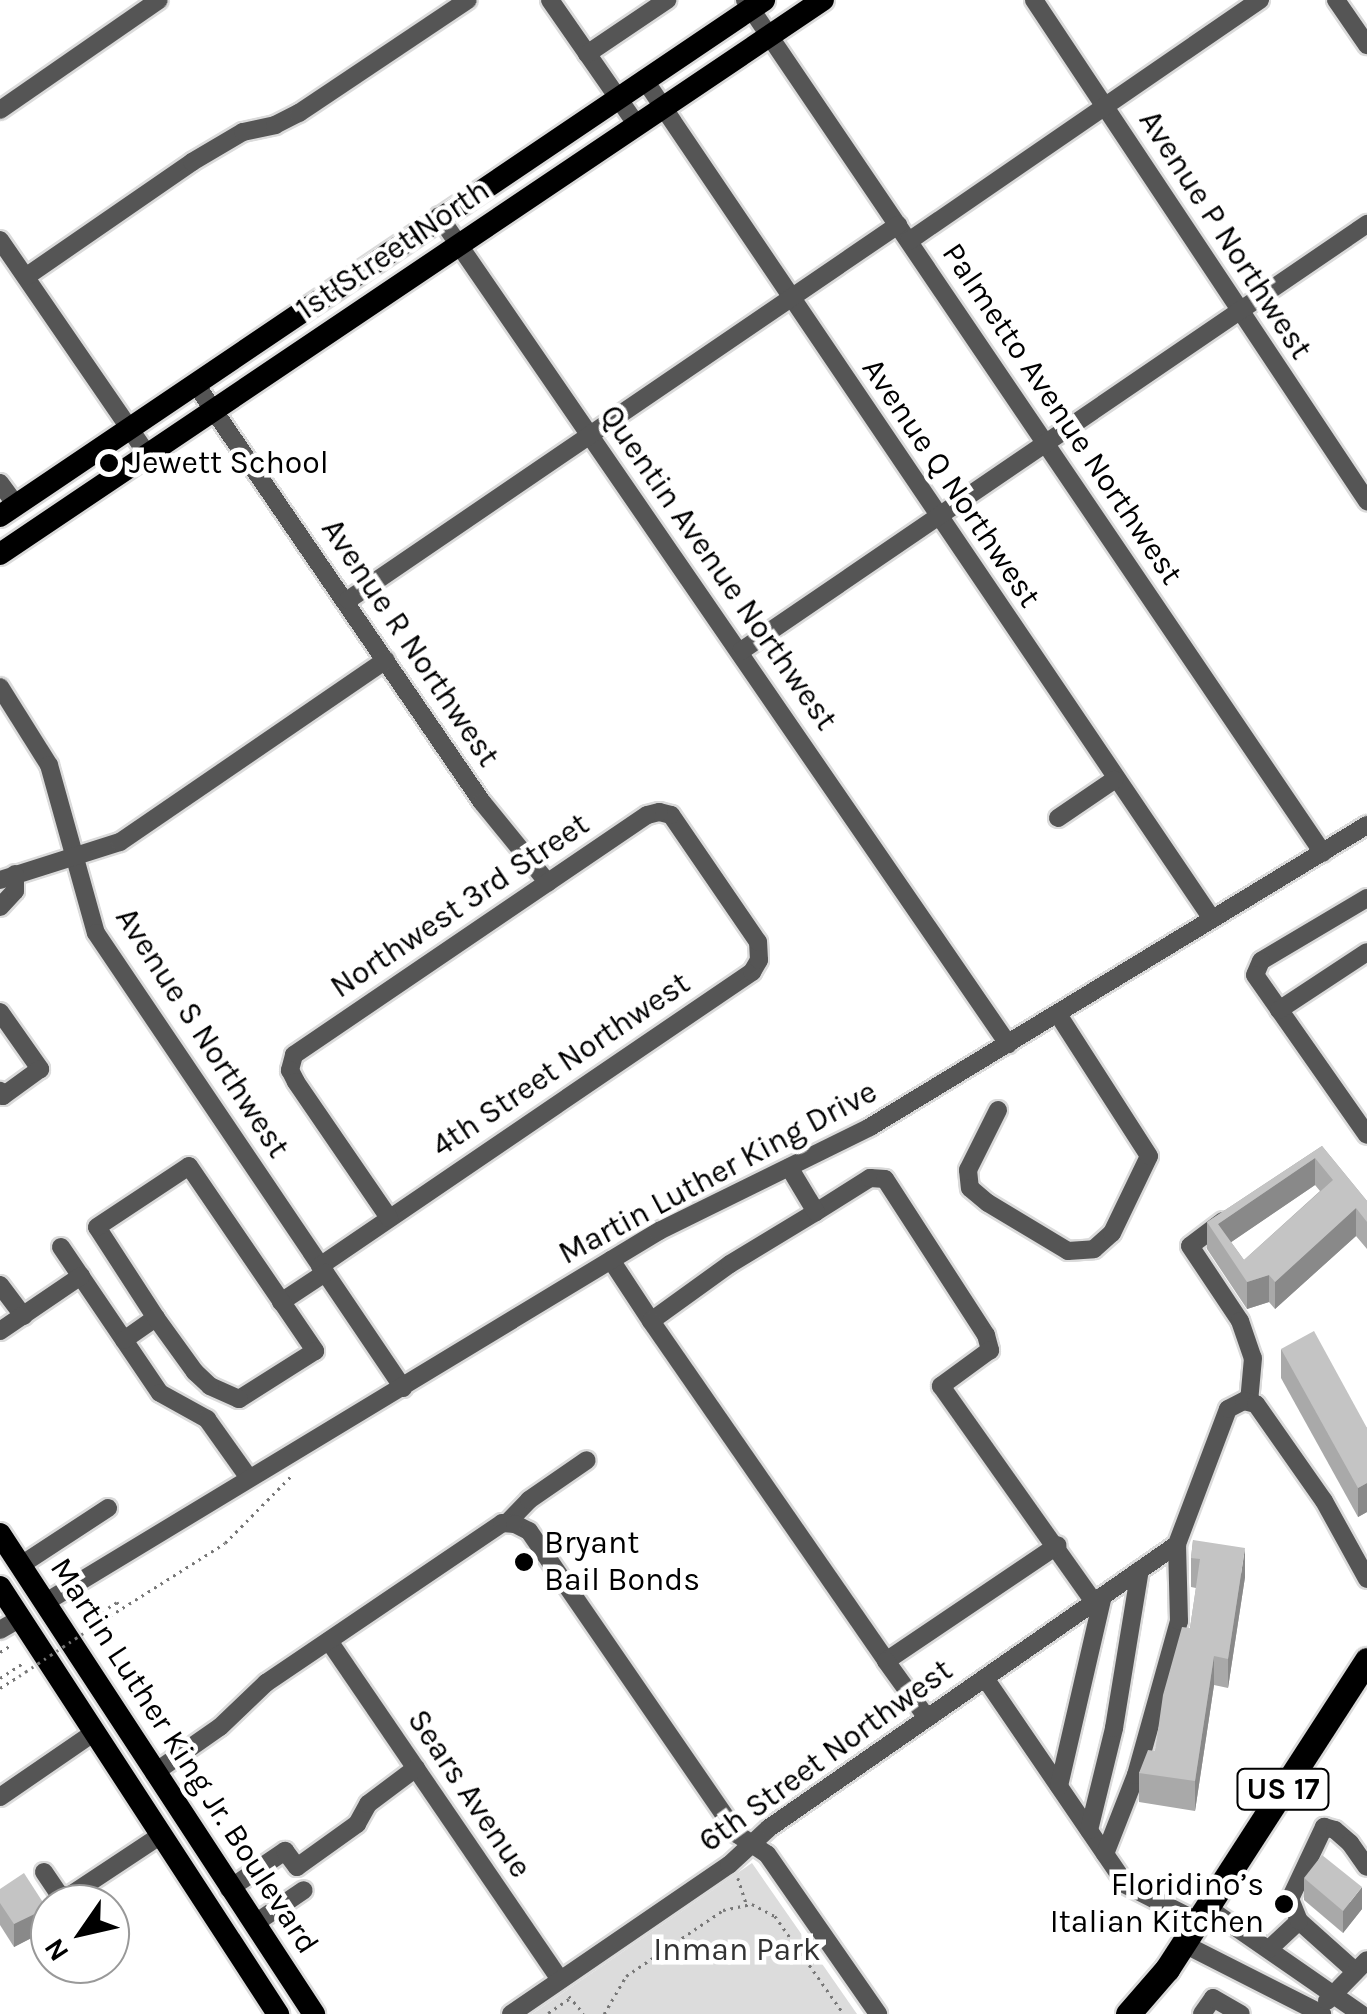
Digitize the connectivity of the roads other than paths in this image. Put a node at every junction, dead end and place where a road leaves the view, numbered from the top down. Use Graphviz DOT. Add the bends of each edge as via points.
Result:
graph roads {
  1 [pos="159,0"];
  2 [pos="468,0"];
  3 [pos="550,0"];
  4 [pos="667,0"];
  5 [pos="823,0"];
  6 [pos="1034,0"];
  7 [pos="1260,0"];
  8 [pos="1336,0"];
  9 [pos="753,3"];
  10 [pos="769,36"];
  11 [pos="1367,45"];
  12 [pos="587,54"];
  13 [pos="644,79"];
  14 [pos="616,96"];
  15 [pos="1105,106"];
  16 [pos="662,108"];
  17 [pos="0,110"];
  18 [pos="637,125"];
  19 [pos="440,216"];
  20 [pos="898,224"];
  21 [pos="1367,224"];
  22 [pos="0,240"];
  23 [pos="909,241"];
  24 [pos="457,245"];
  25 [pos="26,276"];
  26 [pos="790,299"];
  27 [pos="1239,312"];
  28 [pos="195,383"];
  29 [pos="214,410"];
  30 [pos="130,428"];
  31 [pos="588,434"];
  32 [pos="1045,445"];
  33 [pos="148,455"];
  34 [pos="0,483"];
  35 [pos="1367,501"];
  36 [pos="8,510"];
  37 [pos="939,518"];
  38 [pos="0,554"];
  39 [pos="348,600"];
  40 [pos="741,652"];
  41 [pos="386,660"];
  42 [pos="0,688"];
  43 [pos="1114,780"];
  44 [pos="1058,818"];
  45 [pos="1367,825"];
  46 [pos="1323,853"];
  47 [pos="74,857"];
  48 [pos="8,877"];
  49 [pos="548,884"];
  50 [pos="1367,898"];
  51 [pos="0,907"];
  52 [pos="1212,919"];
  53 [pos="1367,952"];
  54 [pos="758,957"];
  55 [pos="1279,1010"];
  56 [pos="0,1012"];
  57 [pos="1058,1014"];
  58 [pos="1008,1044"];
  59 [pos="294,1059"];
  60 [pos="0,1091"];
  61 [pos="1367,1100"];
  62 [pos="998,1110"];
  63 [pos="1351,1112"];
  64 [pos="1367,1136"];
  65 [pos="789,1167"];
  66 [pos="816,1212"];
  67 [pos="1236,1213"];
  68 [pos="389,1218"];
  69 [pos="61,1248"];
  70 [pos="612,1260"];
  71 [pos="322,1270"];
  72 [pos="81,1276"];
  73 [pos="0,1285"];
  74 [pos="281,1302"];
  75 [pos="23,1316"];
  76 [pos="156,1318"];
  77 [pos="651,1321"];
  78 [pos="0,1331"];
  79 [pos="124,1340"];
  80 [pos="403,1388"];
  81 [pos="1249,1402"];
  82 [pos="587,1460"];
  83 [pos="248,1478"];
  84 [pos="108,1508"];
  85 [pos="511,1524"];
  86 [pos="0,1534"];
  87 [pos="1342,1540"];
  88 [pos="1176,1544"];
  89 [pos="1367,1544"];
  90 [pos="1058,1545"];
  91 [pos="21,1565"];
  92 [pos="1140,1570"];
  93 [pos="1367,1579"];
  94 [pos="0,1586"];
  95 [pos="1098,1599"];
  96 [pos="46,1602"];
  97 [pos="20,1618"];
  98 [pos="0,1630"];
  99 [pos="329,1640"];
  100 [pos="1367,1660"];
  101 [pos="886,1661"];
  102 [pos="985,1678"];
  103 [pos="1359,1690"];
  104 [pos="927,1718"];
  105 [pos="96,1731"];
  106 [pos="416,1768"];
  107 [pos="154,1773"];
  108 [pos="1059,1786"];
  109 [pos="0,1798"];
  110 [pos="1089,1830"];
  111 [pos="161,1835"];
  112 [pos="752,1844"];
  113 [pos="1106,1854"];
  114 [pos="1367,1867"];
  115 [pos="44,1872"];
  116 [pos="229,1888"];
  117 [pos="304,1890"];
  118 [pos="1204,1915"];
  119 [pos="1300,1921"];
  120 [pos="254,1924"];
  121 [pos="1184,1944"];
  122 [pos="1269,1949"];
  123 [pos="1361,1965"];
  124 [pos="1167,1970"];
  125 [pos="560,1980"];
  126 [pos="297,1989"];
  127 [pos="1333,1993"];
  128 [pos="275,2010"];
  129 [pos="1320,2013"];
  130 [pos="314,2014"];
  131 [pos="510,2014"];
  132 [pos="878,2014"];
  133 [pos="1128,2014"];
  134 [pos="1147,2014"];
  135 [pos="1202,2014"];
  136 [pos="1242,2014"];
  137 [pos="1362,2014"];
  1 -- 17 [label="street"];
  2 -- 25 [label="street" via="299,114 243,132 192,162"];
  3 -- 12 [label="street"];
  4 -- 12 [label="street"];
  5 -- 10 [label="main road, 1st Street North"];
  6 -- 15 [label="street, Avenue P Northwest"];
  7 -- 15 [label="street"];
  8 -- 11 [label="street"];
  9 -- 10 [label="street, Palmetto Avenue Northwest"];
  9 -- 13 [label="main road, 1st Street North"];
  10 -- 16 [label="main road, 1st Street North"];
  10 -- 20 [label="street, Palmetto Avenue Northwest"];
  12 -- 14 [label="street"];
  13 -- 14 [label="main road, 1st Street North"];
  13 -- 16 [label="street, Avenue Q Northwest"];
  14 -- 18 [label="street"];
  14 -- 19 [label="main road, 1st Street North"];
  15 -- 23 [label="street"];
  15 -- 27 [label="street, Avenue P Northwest"];
  16 -- 18 [label="main road, 1st Street North"];
  16 -- 26 [label="street, Avenue Q Northwest"];
  18 -- 24 [label="main road, 1st Street North"];
  19 -- 24 [label="street, Quentin Avenue Northwest"];
  19 -- 28 [label="main road, 1st Street North"];
  20 -- 23 [label="street, Palmetto Avenue Northwest"];
  20 -- 26 [label="street"];
  21 -- 27 [label="street"];
  22 -- 25 [label="street"];
  23 -- 32 [label="street, Palmetto Avenue Northwest"];
  24 -- 29 [label="main road, 1st Street North"];
  24 -- 31 [label="street, Quentin Avenue Northwest"];
  25 -- 30 [label="street"];
  26 -- 31 [label="street"];
  26 -- 37 [label="street, Avenue Q Northwest"];
  27 -- 32 [label="street"];
  27 -- 35 [label="street, Avenue P Northwest"];
  28 -- 29 [label="street, Avenue R Northwest"];
  28 -- 30 [label="main road, 1st Street North"];
  29 -- 33 [label="main road, 1st Street North"];
  29 -- 39 [label="street, Avenue R Northwest"];
  30 -- 33 [label="street"];
  30 -- 36 [label="main road, 1st Street North"];
  31 -- 39 [label="street"];
  31 -- 40 [label="street, Quentin Avenue Northwest"];
  32 -- 37 [label="street"];
  32 -- 46 [label="street, Palmetto Avenue Northwest"];
  33 -- 38 [label="main road, 1st Street North"];
  34 -- 36 [label="street"];
  37 -- 40 [label="street"];
  37 -- 43 [label="street, Avenue Q Northwest"];
  39 -- 41 [label="street, Avenue R Northwest"];
  40 -- 58 [label="street, Quentin Avenue Northwest"];
  41 -- 47 [label="street" via="120,842"];
  41 -- 49 [label="street, Avenue R Northwest" via="482,802"];
  42 -- 47 [label="street, Avenue S Northwest" via="49,766"];
  43 -- 44 [label="street"];
  43 -- 52 [label="street, Avenue Q Northwest"];
  45 -- 46 [label="street, Martin Luther King Drive"];
  46 -- 52 [label="street, Martin Luther King Drive"];
  47 -- 48 [label="street"];
  47 -- 71 [label="street, Avenue S Northwest" via="96,933"];
  48 -- 51 [label="street" via="15,891"];
  49 -- 54 [label="street, Northwest 3rd Street" via="647,816 664,813 744,920 758,942"];
  49 -- 59 [label="street, Northwest 3rd Street"];
  50 -- 55 [label="street" via="1255,968"];
  52 -- 57 [label="street, Martin Luther King Drive"];
  53 -- 55 [label="street"];
  54 -- 68 [label="street, 4th Street Northwest" via="752,972"];
  55 -- 63 [label="street"];
  56 -- 60 [label="street" via="40,1069 3,1096"];
  57 -- 58 [label="street, Martin Luther King Drive"];
  57 -- 62 [label="street" via="1149,1156 1112,1233 1094,1249 1068,1251 970,1188 968,1170"];
  58 -- 65 [label="street, Martin Luther King Drive"];
  59 -- 68 [label="street, Avenue S Northwest" via="296,1082"];
  61 -- 63 [label="street"];
  63 -- 64 [label="street"];
  65 -- 66 [label="street"];
  65 -- 70 [label="street, Martin Luther King Drive"];
  66 -- 77 [label="street"];
  66 -- 90 [label="street" via="870,1178 884,1180 986,1335 990,1350 942,1386"];
  67 -- 81 [label="street" via="1190,1246 1240,1320 1252,1358"];
  68 -- 71 [label="street, 4th Street Northwest"];
  69 -- 72 [label="street"];
  70 -- 77 [label="street"];
  70 -- 80 [label="street, Martin Luther King Drive"];
  71 -- 74 [label="street, 4th Street Northwest"];
  71 -- 80 [label="street, Avenue S Northwest"];
  72 -- 75 [label="street"];
  72 -- 79 [label="street"];
  73 -- 75 [label="street"];
  74 -- 76 [label="street" via="314,1351 239,1399 195,1372"];
  74 -- 76 [label="street" via="189,1166 98,1227"];
  75 -- 78 [label="street"];
  76 -- 79 [label="street"];
  77 -- 101 [label="street"];
  79 -- 83 [label="street" via="160,1394 207,1419"];
  80 -- 83 [label="street, Martin Luther King Drive"];
  81 -- 87 [label="street" via="1324,1501"];
  81 -- 88 [label="street" via="1228,1410"];
  82 -- 85 [label="street" via="529,1500"];
  83 -- 96 [label="street, Martin Luther King Drive"];
  84 -- 91 [label="street"];
  85 -- 99 [label="street"];
  85 -- 112 [label="street" via="529,1531 737,1834"];
  86 -- 91 [label="main road, Martin Luther King Jr. Boulevard"];
  87 -- 89 [label="street"];
  87 -- 93 [label="street"];
  88 -- 92 [label="street, 6th Street Northwest"];
  88 -- 113 [label="street" via="1179,1621 1136,1775"];
  90 -- 95 [label="street"];
  90 -- 101 [label="street"];
  91 -- 96 [label="main road, Martin Luther King Jr. Boulevard"];
  92 -- 95 [label="street, 6th Street Northwest"];
  92 -- 110 [label="street"];
  94 -- 97 [label="main road, Martin Luther King Jr. Boulevard"];
  95 -- 102 [label="street, 6th Street Northwest"];
  95 -- 108 [label="street"];
  96 -- 107 [label="main road, Martin Luther King Jr. Boulevard"];
  97 -- 98 [label="street"];
  97 -- 105 [label="main road, Martin Luther King Jr. Boulevard"];
  99 -- 106 [label="street, Sears Avenue"];
  99 -- 107 [label="street"];
  100 -- 103 [label="highway, US 17"];
  101 -- 104 [label="street"];
  102 -- 104 [label="street, 6th Street Northwest"];
  102 -- 108 [label="street"];
  103 -- 118 [label="highway, US 17"];
  104 -- 112 [label="street, 6th Street Northwest"];
  105 -- 109 [label="street"];
  105 -- 111 [label="main road, Martin Luther King Jr. Boulevard"];
  106 -- 116 [label="street" via="368,1804 357,1824 297,1867 285,1851"];
  106 -- 125 [label="street, Sears Avenue"];
  107 -- 116 [label="main road, Martin Luther King Jr. Boulevard"];
  108 -- 110 [label="street"];
  110 -- 113 [label="street"];
  111 -- 115 [label="street" via="69,1896 58,1894"];
  111 -- 128 [label="main road, Martin Luther King Jr. Boulevard"];
  112 -- 125 [label="street, 6th Street Northwest"];
  112 -- 132 [label="street" via="767,1854"];
  113 -- 118 [label="street" via="1126,1885"];
  114 -- 119 [label="street" via="1350,1843 1324,1827 1290,1899"];
  116 -- 120 [label="main road, Martin Luther King Jr. Boulevard"];
  117 -- 120 [label="street"];
  118 -- 121 [label="highway, US 17"];
  118 -- 122 [label="street"];
  119 -- 122 [label="street"];
  119 -- 123 [label="street"];
  120 -- 126 [label="main road, Martin Luther King Jr. Boulevard"];
  121 -- 124 [label="highway, US 17"];
  121 -- 129 [label="street"];
  122 -- 127 [label="street"];
  123 -- 127 [label="street"];
  124 -- 133 [label="highway, US 17"];
  124 -- 134 [label="highway, US 17"];
  125 -- 131 [label="street, 6th Street Northwest"];
  126 -- 128 [label="street"];
  126 -- 130 [label="main road, Martin Luther King Jr. Boulevard"];
  127 -- 129 [label="street"];
  127 -- 137 [label="street"];
  135 -- 136 [label="street" via="1213,1998"];
}
